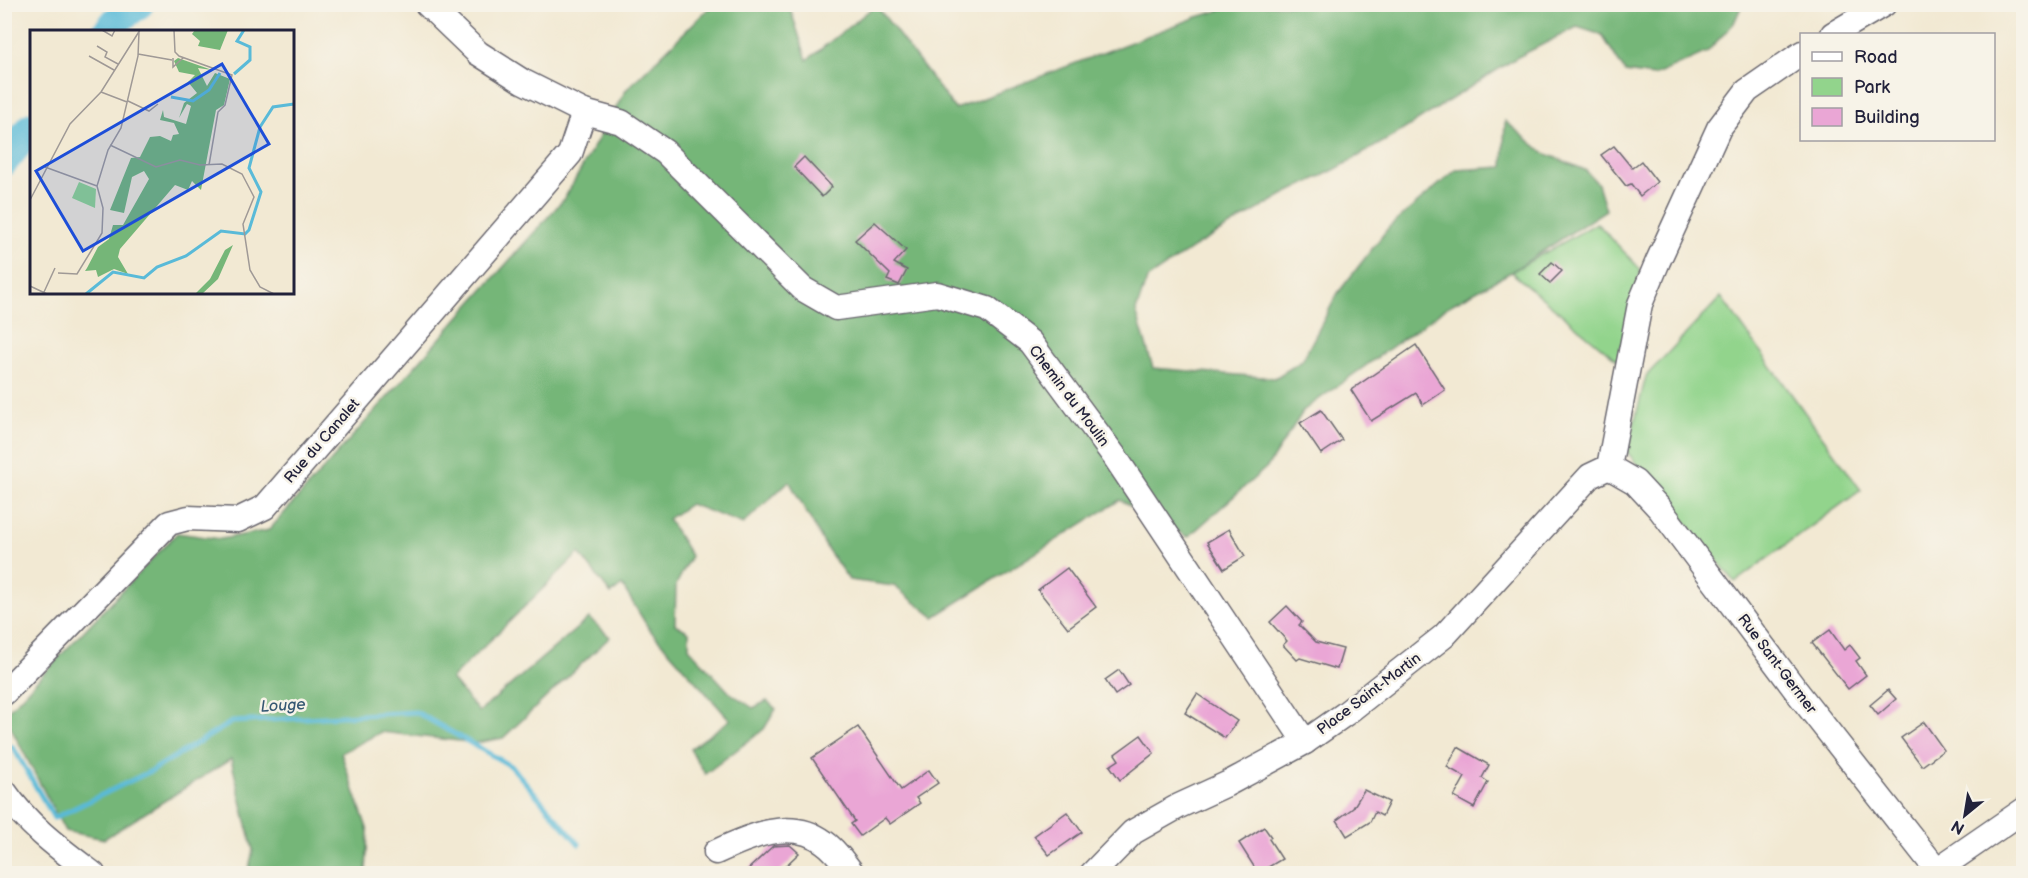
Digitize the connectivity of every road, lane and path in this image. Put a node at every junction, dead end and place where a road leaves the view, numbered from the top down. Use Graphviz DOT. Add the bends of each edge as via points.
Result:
graph roads {
  1 [pos="427,4"];
  2 [pos="1884,4"];
  3 [pos="1835,33"];
  4 [pos="1800,54"];
  5 [pos="584,112"];
  6 [pos="1609,467"];
  7 [pos="4,693"];
  8 [pos="1305,742"];
  9 [pos="4,791"];
  10 [pos="2024,810"];
  11 [pos="716,852"];
  12 [pos="1934,872"];
  13 [pos="93,873"];
  14 [pos="853,873"];
  15 [pos="1092,873"];
  1 -- 5 [label="street, Chemin du Moulin" via="478,53 522,81"];
  2 -- 3 [label="street"];
  4 -- 6 [label="street" via="1748,91 1719,128 1640,304"];
  5 -- 7 [label="street, Rue du Canalet" via="570,154 265,507 238,520 188,518 169,524"];
  5 -- 8 [label="street, Chemin du Moulin" via="621,122 665,152 803,289 836,308 938,294 987,309 1030,342 1115,457"];
  6 -- 8 [label="street, Place Saint-Martin" via="1590,476 1444,636"];
  6 -- 12 [label="street, Rue Sant-Germer" via="1635,482 1660,509"];
  8 -- 15 [label="street, Place Saint-Martin" via="1133,832"];
  9 -- 13 [label="street" via="45,838"];
  10 -- 12 [label="street"];
  11 -- 14 [label="street" via="745,838 790,830 824,841"];
}
